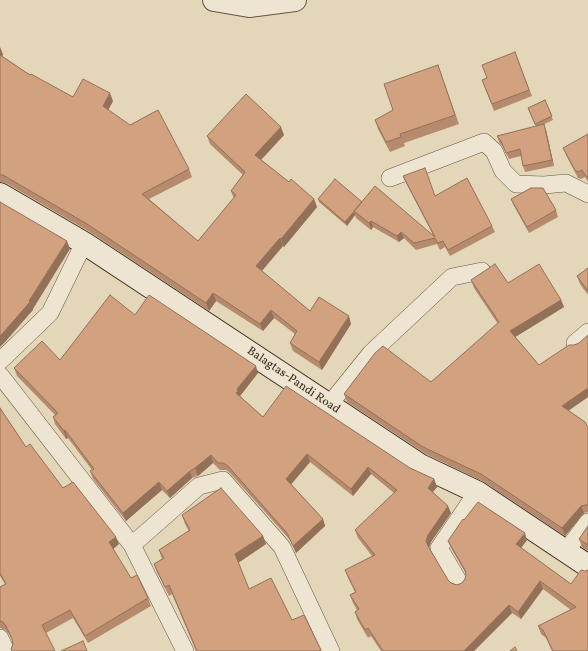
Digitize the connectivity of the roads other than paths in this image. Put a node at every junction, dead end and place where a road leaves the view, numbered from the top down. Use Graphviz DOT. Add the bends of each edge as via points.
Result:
graph roads {
  1 [pos="214,0"];
  2 [pos="295,0"];
  3 [pos="390,178"];
  4 [pos="0,194"];
  5 [pos="588,194"];
  6 [pos="84,243"];
  7 [pos="482,271"];
  8 [pos="0,361"];
  9 [pos="0,375"];
  10 [pos="329,405"];
  11 [pos="477,492"];
  12 [pos="588,522"];
  13 [pos="132,544"];
  14 [pos="566,551"];
  15 [pos="588,566"];
  16 [pos="459,582"];
  17 [pos="0,638"];
  18 [pos="6,651"];
  19 [pos="185,651"];
  20 [pos="332,651"];
  1 -- 2 [label="main road" via="249,6"];
  3 -- 5 [label="street" via="484,142 494,151 503,171 516,184 566,183"];
  4 -- 6 [label="main road, Balagtas-Pandi Road"];
  6 -- 8 [label="street" via="50,313"];
  6 -- 10 [label="main road, Balagtas-Pandi Road"];
  7 -- 10 [label="street" via="452,277 371,354"];
  9 -- 13 [label="street"];
  10 -- 11 [label="main road, Balagtas-Pandi Road" via="420,465"];
  11 -- 14 [label="main road, Balagtas-Pandi Road"];
  11 -- 16 [label="street" via="439,548"];
  12 -- 14 [label="street"];
  13 -- 19 [label="street"];
  13 -- 20 [label="street" via="199,486 223,480 282,548"];
  14 -- 15 [label="main road, Balagtas-Pandi Road"];
  17 -- 18 [label="street"];
}
